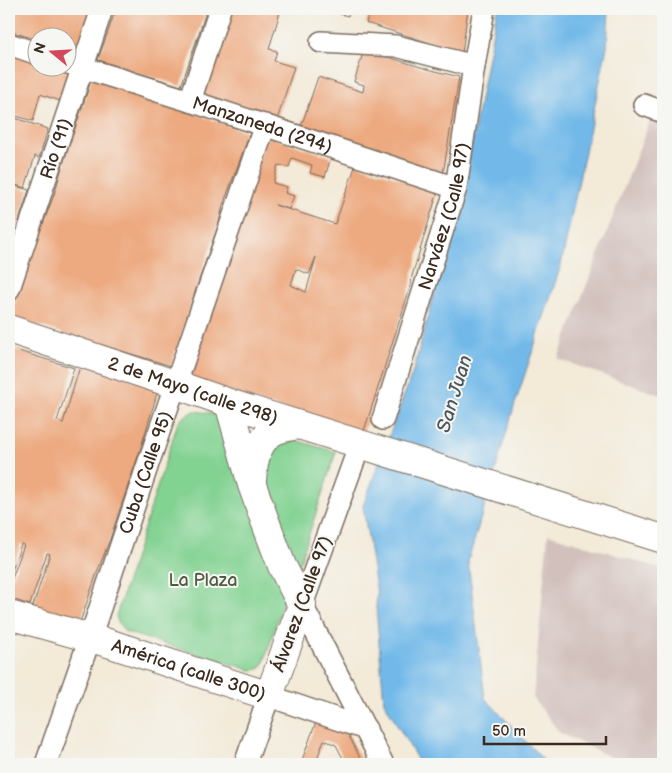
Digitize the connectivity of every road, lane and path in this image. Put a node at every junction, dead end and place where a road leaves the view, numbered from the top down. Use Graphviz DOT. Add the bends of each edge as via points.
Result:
graph roads {
  1 [pos="102,9"];
  2 [pos="220,9"];
  3 [pos="484,9"];
  4 [pos="321,42"];
  5 [pos="9,44"];
  6 [pos="28,51"];
  7 [pos="78,60"];
  8 [pos="474,66"];
  9 [pos="78,67"];
  10 [pos="71,78"];
  11 [pos="190,101"];
  12 [pos="265,126"];
  13 [pos="456,188"];
  14 [pos="9,289"];
  15 [pos="9,329"];
  16 [pos="176,384"];
  17 [pos="229,403"];
  18 [pos="383,419"];
  19 [pos="300,425"];
  20 [pos="368,447"];
  21 [pos="252,485"];
  22 [pos="662,533"];
  23 [pos="302,605"];
  24 [pos="9,615"];
  25 [pos="90,638"];
  26 [pos="269,696"];
  27 [pos="366,729"];
  28 [pos="46,764"];
  29 [pos="245,764"];
  30 [pos="383,764"];
  1 -- 7 [label="street, Río (91)"];
  2 -- 11 [label="street"];
  3 -- 8 [label="street, Narváez (Calle 97)"];
  4 -- 8 [label="street" via="396,46"];
  5 -- 6 [label="street"];
  8 -- 13 [label="street, Narváez (Calle 97)"];
  9 -- 11 [label="street, Manzaneda (294)"];
  10 -- 14 [label="street, Río (91)"];
  11 -- 12 [label="street, Manzaneda (294)"];
  12 -- 13 [label="street, Manzaneda (294)"];
  12 -- 16 [label="street, Cuba (Calle 95)"];
  13 -- 18 [label="street, Narváez (Calle 97)"];
  15 -- 16 [label="main road, 2 de Mayo (calle 298)"];
  16 -- 17 [label="main road, 2 de Mayo (calle 298)"];
  16 -- 25 [label="street, Cuba (Calle 95)"];
  17 -- 19 [label="main road, 2 de Mayo (calle 298)"];
  17 -- 21 [label="main road"];
  19 -- 20 [label="main road, 2 de Mayo (calle 298)"];
  19 -- 21 [label="main road" via="280,428 266,437 255,455"];
  20 -- 22 [label="main road, 2 de Mayo (calle 298)"];
  20 -- 23 [label="street, Álvarez (Calle 97)"];
  21 -- 23 [label="main road" via="282,566"];
  23 -- 26 [label="main road, Álvarez (Calle 97)"];
  23 -- 27 [label="street"];
  24 -- 25 [label="main road, América (calle 300)"];
  25 -- 26 [label="main road, América (calle 300)"];
  25 -- 28 [label="street, Cuba (Calle 95)"];
  26 -- 27 [label="street, América (calle 300)"];
  26 -- 29 [label="street, Álvarez (Calle 97)"];
  27 -- 30 [label="street"];
}
